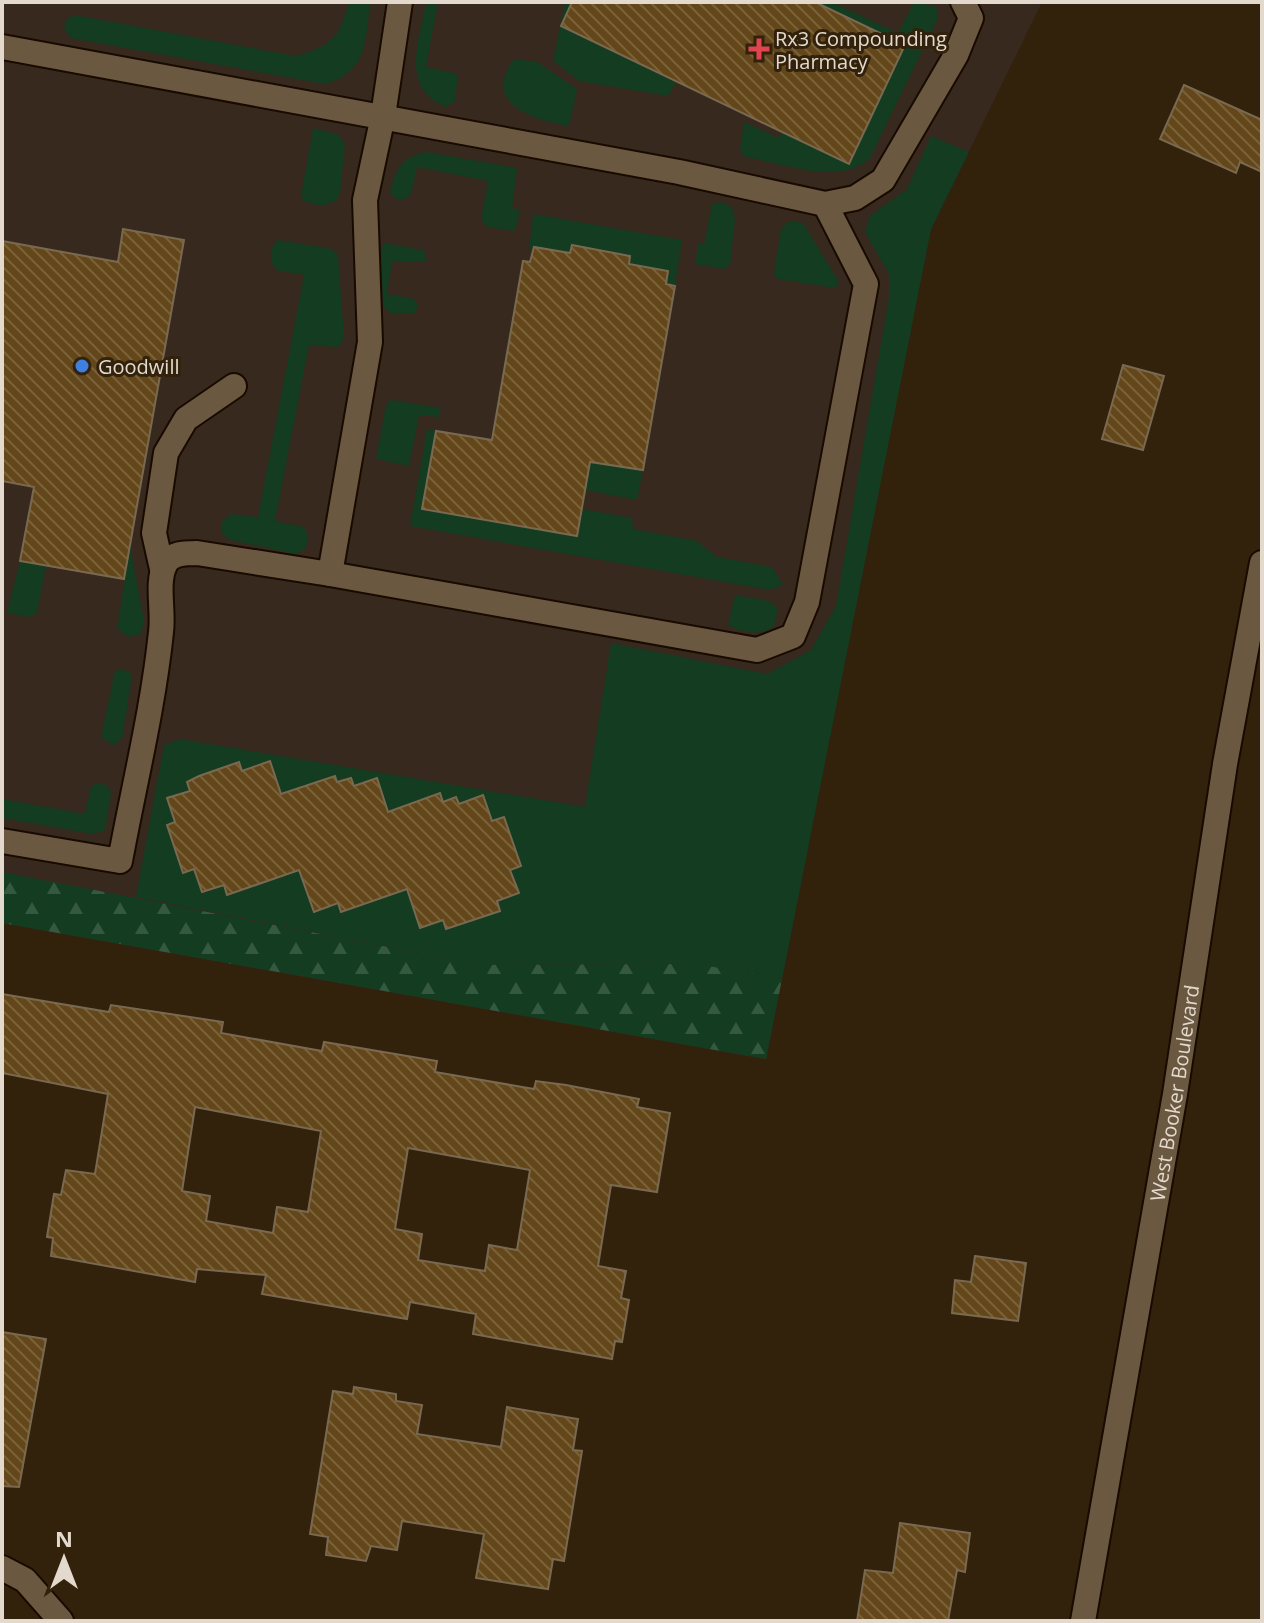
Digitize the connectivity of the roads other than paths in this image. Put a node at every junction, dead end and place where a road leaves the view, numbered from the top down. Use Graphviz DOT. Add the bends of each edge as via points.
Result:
graph roads {
  1 [pos="400,2"];
  2 [pos="963,2"];
  3 [pos="2,47"];
  4 [pos="383,116"];
  5 [pos="825,204"];
  6 [pos="234,386"];
  7 [pos="1262,563"];
  8 [pos="162,569"];
  9 [pos="330,574"];
  10 [pos="2,841"];
  11 [pos="2,1568"];
  12 [pos="61,1621"];
  13 [pos="1083,1621"];
  1 -- 4 [label="street"];
  2 -- 5 [label="street" via="971,18 956,55 883,180 855,198"];
  3 -- 4 [label="street"];
  4 -- 5 [label="street"];
  4 -- 9 [label="street" via="365,200 370,342"];
  5 -- 9 [label="street" via="866,284 807,602 793,636 757,650"];
  6 -- 8 [label="street" via="186,419 166,453 154,533"];
  7 -- 13 [label="street, West Booker Boulevard"];
  8 -- 9 [label="street" via="167,559 180,553 197,553"];
  8 -- 10 [label="street" via="155,678 120,861"];
  11 -- 12 [label="street" via="25,1580"];
}
